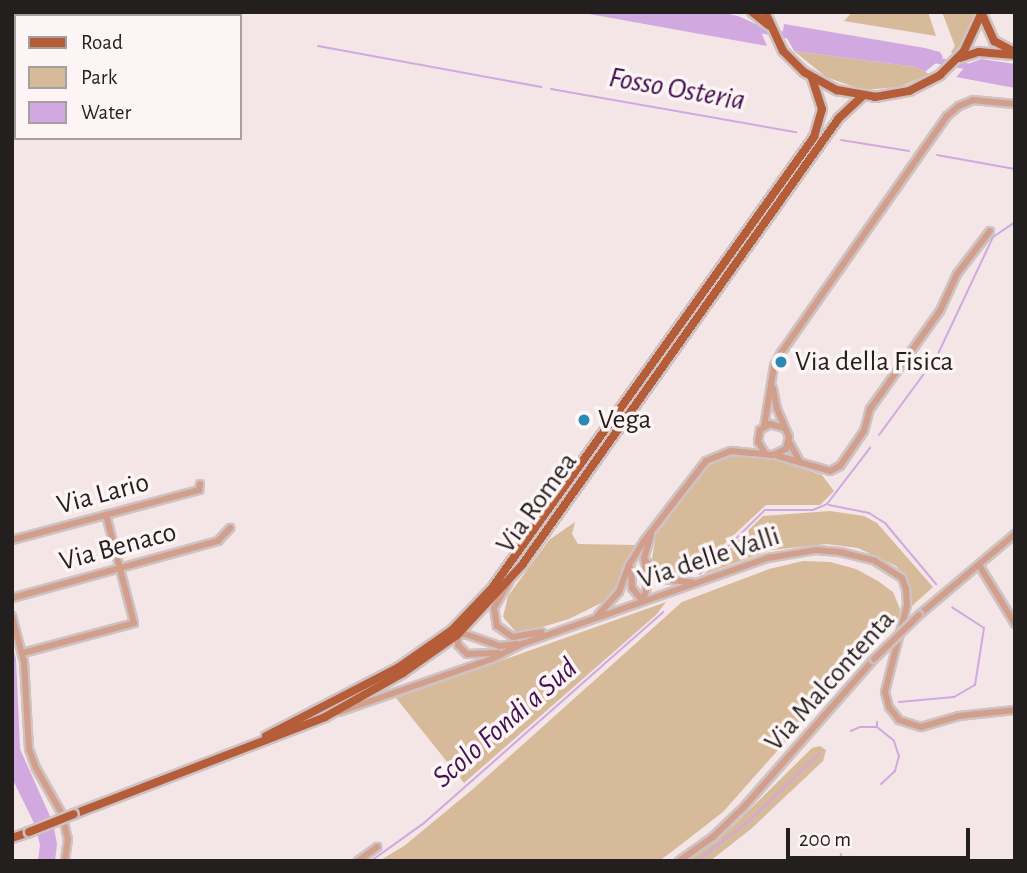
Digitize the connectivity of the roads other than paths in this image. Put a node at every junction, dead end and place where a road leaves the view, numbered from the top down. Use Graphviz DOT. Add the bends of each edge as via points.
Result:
graph roads {
  1 [pos="752,12"];
  2 [pos="765,12"];
  3 [pos="982,13"];
  4 [pos="770,27"];
  5 [pos="1015,54"];
  6 [pos="957,59"];
  7 [pos="812,78"];
  8 [pos="863,96"];
  9 [pos="1015,104"];
  10 [pos="990,231"];
  11 [pos="772,383"];
  12 [pos="764,427"];
  13 [pos="784,428"];
  14 [pos="758,437"];
  15 [pos="789,442"];
  16 [pos="743,450"];
  17 [pos="766,454"];
  18 [pos="776,455"];
  19 [pos="802,463"];
  20 [pos="200,484"];
  21 [pos="106,515"];
  22 [pos="230,528"];
  23 [pos="653,531"];
  24 [pos="1015,534"];
  25 [pos="12,540"];
  26 [pos="634,555"];
  27 [pos="644,558"];
  28 [pos="979,565"];
  29 [pos="120,568"];
  30 [pos="511,578"];
  31 [pos="698,582"];
  32 [pos="12,598"];
  33 [pos="643,601"];
  34 [pos="12,616"];
  35 [pos="595,618"];
  36 [pos="1015,624"];
  37 [pos="14,627"];
  38 [pos="561,630"];
  39 [pos="455,632"];
  40 [pos="522,644"];
  41 [pos="23,653"];
  42 [pos="504,653"];
  43 [pos="1015,708"];
  44 [pos="327,716"];
  45 [pos="244,747"];
  46 [pos="12,838"];
  47 [pos="377,847"];
  48 [pos="65,861"];
  49 [pos="359,861"];
  50 [pos="679,861"];
  1 -- 4 [label="main road"];
  2 -- 4 [label="main road"];
  3 -- 5 [label="main road" via="994,41"];
  3 -- 6 [label="main road"];
  4 -- 7 [label="main road" via="783,51"];
  5 -- 6 [label="main road" via="979,52"];
  6 -- 8 [label="main road" via="940,75 909,91"];
  7 -- 8 [label="main road"];
  7 -- 39 [label="main road, Via Romea" via="822,109 814,137 524,547"];
  8 -- 30 [label="main road, Via Romea" via="839,118"];
  9 -- 11 [label="street" via="973,100 947,116 781,353"];
  10 -- 19 [label="street" via="957,274 940,312 870,409 864,431 840,466 830,471"];
  11 -- 12 [label="street"];
  11 -- 13 [label="street"];
  12 -- 13 [label="street" via="776,424"];
  12 -- 14 [label="street"];
  13 -- 15 [label="street"];
  14 -- 16 [label="street"];
  14 -- 17 [label="street"];
  15 -- 18 [label="street"];
  15 -- 19 [label="street"];
  16 -- 17 [label="street"];
  16 -- 23 [label="street" via="705,461"];
  17 -- 18 [label="street"];
  18 -- 19 [label="street"];
  20 -- 21 [label="street, Via Lario" via="199,490"];
  21 -- 25 [label="street, Via Lario"];
  21 -- 29 [label="street"];
  22 -- 29 [label="street, Via Benaco" via="218,541"];
  23 -- 26 [label="street"];
  23 -- 27 [label="street"];
  24 -- 28 [label="street, Via Malcontenta"];
  26 -- 33 [label="street" via="630,581"];
  26 -- 35 [label="street" via="619,593"];
  27 -- 31 [label="street" via="661,579"];
  27 -- 33 [label="street" via="648,583"];
  28 -- 36 [label="street"];
  28 -- 50 [label="street, Via Malcontenta, bridge" via="874,659 737,815"];
  29 -- 32 [label="street, Via Benaco"];
  29 -- 41 [label="street" via="134,623"];
  30 -- 38 [label="street, Via delle Valli" via="494,608 497,626 513,637"];
  30 -- 39 [label="main road, Via Romea"];
  31 -- 33 [label="street, Via delle Valli"];
  31 -- 43 [label="street, Via delle Valli" via="797,552 859,555 892,570 906,589 907,605 885,692 899,720 921,727"];
  33 -- 35 [label="street, Via delle Valli"];
  34 -- 37 [label="street"];
  35 -- 38 [label="street, Via delle Valli"];
  37 -- 41 [label="street"];
  38 -- 40 [label="street, Via delle Valli"];
  39 -- 40 [label="street, Via delle Valli" via="500,646"];
  39 -- 42 [label="street, Via delle Valli" via="458,645 467,654"];
  39 -- 44 [label="main road, Via Romea" via="402,674"];
  39 -- 45 [label="main road, Via Romea" via="384,676"];
  40 -- 42 [label="street, Via delle Valli"];
  41 -- 48 [label="street" via="29,749 62,814 68,839"];
  42 -- 44 [label="street, Via delle Valli"];
  44 -- 45 [label="main road, Via Romea"];
  45 -- 46 [label="main road, Via Romea, bridge"];
  47 -- 49 [label="street"];
}
